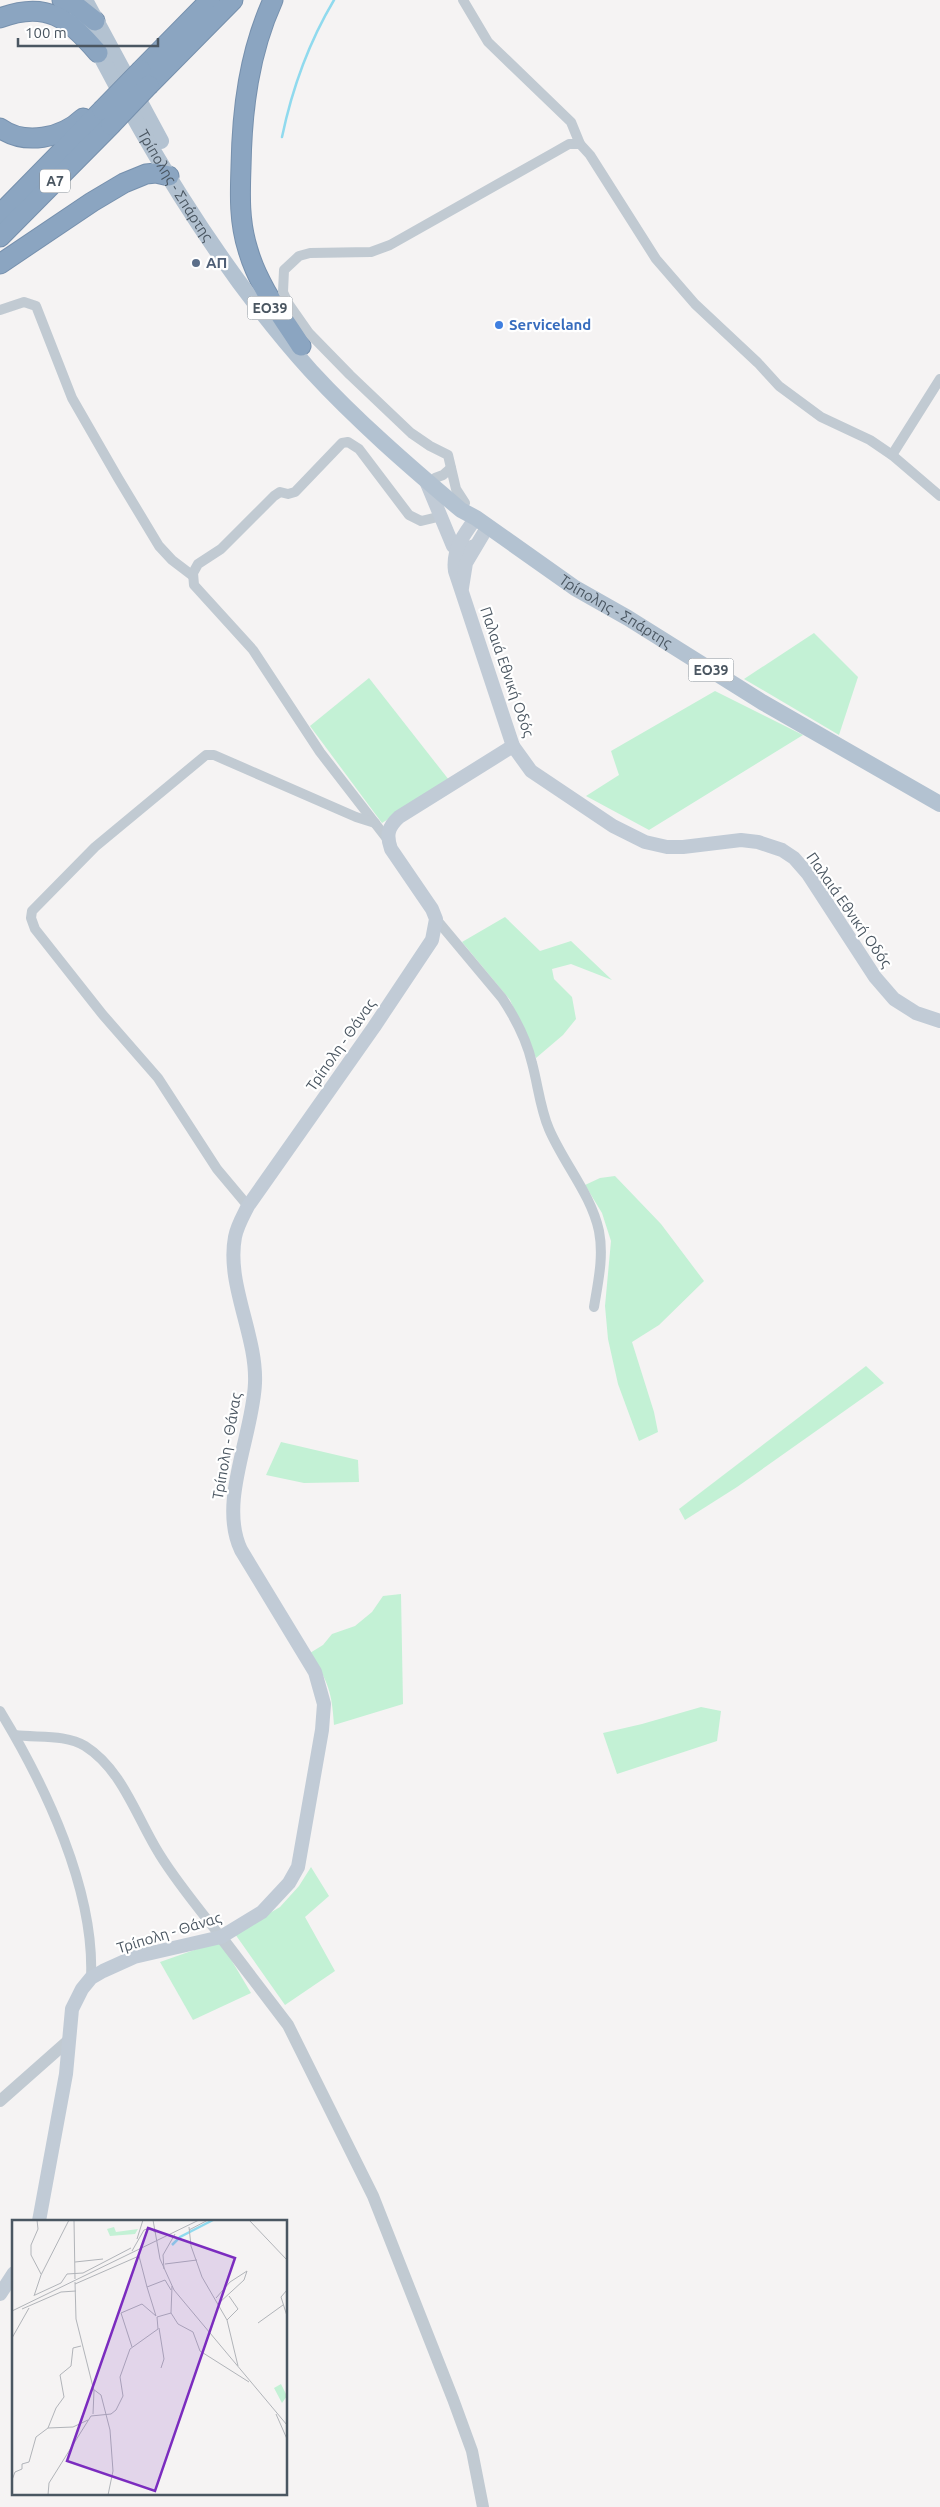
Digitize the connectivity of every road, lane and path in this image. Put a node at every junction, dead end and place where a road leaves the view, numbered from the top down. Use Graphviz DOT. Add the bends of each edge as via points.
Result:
graph roads {
  1 [pos="10,0"];
  2 [pos="210,0"];
  3 [pos="232,0"];
  4 [pos="273,0"];
  5 [pos="463,0"];
  6 [pos="74,1"];
  7 [pos="0,6"];
  8 [pos="0,18"];
  9 [pos="95,21"];
  10 [pos="98,53"];
  11 [pos="145,78"];
  12 [pos="104,113"];
  13 [pos="0,128"];
  14 [pos="580,144"];
  15 [pos="169,176"];
  16 [pos="0,214"];
  17 [pos="0,237"];
  18 [pos="0,264"];
  19 [pos="0,310"];
  20 [pos="301,346"];
  21 [pos="940,379"];
  22 [pos="892,454"];
  23 [pos="451,468"];
  24 [pos="430,479"];
  25 [pos="938,491"];
  26 [pos="465,503"];
  27 [pos="442,516"];
  28 [pos="482,522"];
  29 [pos="475,546"];
  30 [pos="457,548"];
  31 [pos="193,576"];
  32 [pos="462,591"];
  33 [pos="513,746"];
  34 [pos="940,804"];
  35 [pos="375,823"];
  36 [pos="388,840"];
  37 [pos="436,919"];
  38 [pos="940,1021"];
  39 [pos="248,1206"];
  40 [pos="594,1307"];
  41 [pos="0,1711"];
  42 [pos="14,1735"];
  43 [pos="221,1937"];
  44 [pos="92,1978"];
  45 [pos="69,2040"];
  46 [pos="0,2101"];
  47 [pos="39,2220"];
  48 [pos="12,2276"];
  49 [pos="0,2294"];
  50 [pos="483,2507"];
  1 -- 7 [label="highway"];
  2 -- 11 [label="highway, Α7"];
  3 -- 11 [label="highway, Α7"];
  4 -- 20 [label="highway" via="256,46 244,107 240,211 242,232 254,267"];
  5 -- 14 [label="street" via="488,42 571,122"];
  6 -- 9 [label="highway"];
  6 -- 10 [label="main road, Τρίπολης - Σπάρτης / ΕΟ39"];
  8 -- 10 [label="highway" via="26,6 50,7 69,19"];
  9 -- 20 [label="main road, Τρίπολης - Σπάρτης / ΕΟ39" via="160,140 204,212 268,306"];
  10 -- 15 [label="main road, Τρίπολης - Σπάρτης / ΕΟ39"];
  11 -- 12 [label="highway, Α7, bridge"];
  11 -- 12 [label="highway, Α7, bridge" via="122,90"];
  12 -- 13 [label="highway" via="46,137 25,138"];
  12 -- 16 [label="highway, Α7"];
  12 -- 17 [label="highway, Α7"];
  14 -- 22 [label="street" via="656,260 695,304 800,403"];
  14 -- 23 [label="street" via="569,144 390,245 371,252 310,253 300,256 284,270 283,292 309,334 411,432 448,454"];
  15 -- 18 [label="highway" via="146,174 124,183"];
  15 -- 24 [label="main road, Τρίπολης - Σπάρτης / ΕΟ39" via="221,255 288,344 365,426"];
  19 -- 31 [label="street" via="24,302 36,306 72,398 118,478 159,546"];
  20 -- 24 [label="main road, Τρίπολης - Σπάρτης / ΕΟ39"];
  21 -- 22 [label="street"];
  22 -- 25 [label="street"];
  23 -- 24 [label="street"];
  23 -- 26 [label="street" via="456,489"];
  24 -- 26 [label="main road, Τρίπολης - Σπάρτης / ΕΟ39"];
  24 -- 27 [label="main road"];
  24 -- 28 [label="main road, Τρίπολης - Σπάρτης / ΕΟ39" via="461,510"];
  26 -- 28 [label="main road, Τρίπολης - Σπάρτης / ΕΟ39"];
  27 -- 30 [label="main road" via="450,540"];
  27 -- 31 [label="street" via="422,521 409,515 359,449 353,444 342,443 295,492 280,492 274,496 221,549 198,564"];
  28 -- 29 [label="main road"];
  28 -- 30 [label="main road"];
  28 -- 34 [label="main road, Τρίπολης - Σπάρτης / ΕΟ39" via="575,588 762,702"];
  29 -- 30 [label="main road" via="463,550"];
  29 -- 32 [label="main road" via="464,570"];
  30 -- 32 [label="main road, Παλαιά Εθνική Οδός" via="454,563"];
  31 -- 35 [label="street" via="194,585 253,650 320,752"];
  32 -- 33 [label="main road, Παλαιά Εθνική Οδός"];
  33 -- 36 [label="main road" via="399,817 389,828"];
  33 -- 38 [label="main road, Παλαιά Εθνική Οδός" via="542,780 613,826 645,842 683,847 741,840 782,850 808,874 875,977 894,999 916,1013"];
  35 -- 36 [label="street"];
  35 -- 39 [label="street" via="214,755 206,755 95,847 32,911 35,929 103,1016 158,1078 217,1169"];
  36 -- 37 [label="main road"];
  37 -- 39 [label="main road, Τρίπολη - Θάνας" via="432,940 421,957"];
  37 -- 40 [label="street" via="511,1012 532,1061 550,1130 593,1210 602,1252"];
  39 -- 43 [label="main road, Τρίπολη - Θάνας" via="234,1239 234,1261 253,1352 255,1381 233,1499 232,1527 241,1550 315,1672 322,1692 324,1716 295,1874 262,1912"];
  41 -- 42 [label="street"];
  42 -- 43 [label="street" via="73,1740 86,1746 104,1763 134,1806 165,1863"];
  42 -- 44 [label="street" via="26,1754 71,1862 91,1937"];
  43 -- 44 [label="main road, Τρίπολη - Θάνας" via="139,1955"];
  43 -- 50 [label="street" via="288,2025 373,2196 457,2408 474,2459"];
  44 -- 45 [label="main road, Τρίπολη - Θάνας" via="76,1998"];
  45 -- 46 [label="street"];
  45 -- 47 [label="main road, Τρίπολη - Θάνας" via="59,2118"];
  48 -- 49 [label="main road"];
}
